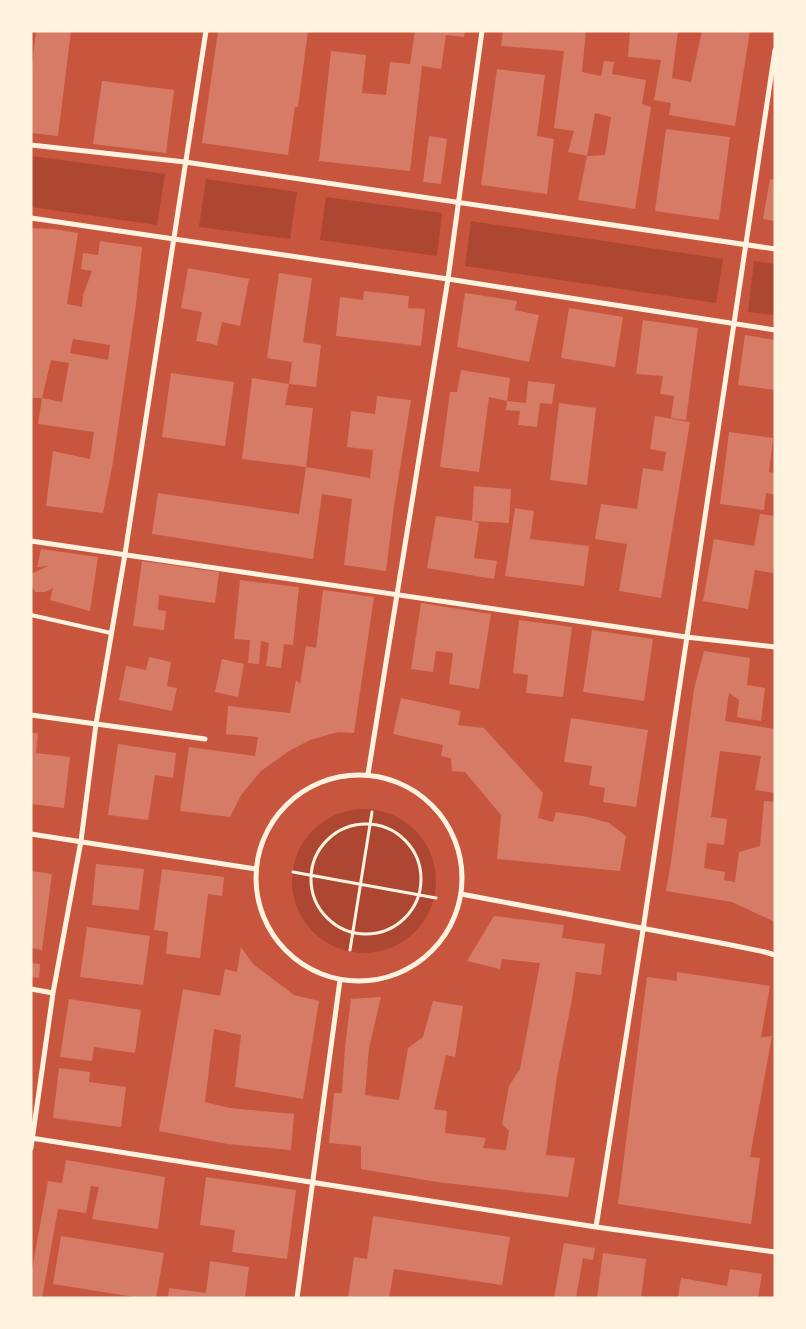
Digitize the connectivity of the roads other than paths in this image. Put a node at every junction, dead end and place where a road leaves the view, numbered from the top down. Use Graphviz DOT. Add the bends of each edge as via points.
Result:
graph roads {
  1 [pos="206,31"];
  2 [pos="482,31"];
  3 [pos="775,50"];
  4 [pos="31,145"];
  5 [pos="184,162"];
  6 [pos="459,202"];
  7 [pos="31,218"];
  8 [pos="173,240"];
  9 [pos="746,245"];
  10 [pos="775,249"];
  11 [pos="448,279"];
  12 [pos="734,324"];
  13 [pos="775,330"];
  14 [pos="31,541"];
  15 [pos="125,554"];
  16 [pos="398,594"];
  17 [pos="31,615"];
  18 [pos="111,633"];
  19 [pos="686,636"];
  20 [pos="775,647"];
  21 [pos="31,715"];
  22 [pos="96,724"];
  23 [pos="205,739"];
  24 [pos="368,774"];
  25 [pos="31,834"];
  26 [pos="81,841"];
  27 [pos="256,868"];
  28 [pos="461,894"];
  29 [pos="643,930"];
  30 [pos="775,956"];
  31 [pos="340,980"];
  32 [pos="31,989"];
  33 [pos="52,993"];
  34 [pos="32,1138"];
  35 [pos="31,1148"];
  36 [pos="313,1183"];
  37 [pos="596,1227"];
  38 [pos="775,1252"];
  39 [pos="297,1298"];
  1 -- 5 [label="street"];
  2 -- 6 [label="street"];
  3 -- 9 [label="street"];
  4 -- 5 [label="street"];
  5 -- 6 [label="street"];
  5 -- 8 [label="street"];
  6 -- 9 [label="street"];
  6 -- 11 [label="street"];
  7 -- 8 [label="street"];
  8 -- 11 [label="street"];
  8 -- 15 [label="street"];
  9 -- 10 [label="street"];
  9 -- 12 [label="street"];
  11 -- 12 [label="street"];
  11 -- 16 [label="street"];
  12 -- 13 [label="street"];
  12 -- 19 [label="street"];
  14 -- 15 [label="street"];
  15 -- 16 [label="street"];
  15 -- 18 [label="street"];
  16 -- 19 [label="street"];
  16 -- 24 [label="street"];
  17 -- 18 [label="lane"];
  18 -- 22 [label="street"];
  19 -- 20 [label="street"];
  19 -- 29 [label="street"];
  21 -- 22 [label="street"];
  22 -- 23 [label="street"];
  22 -- 26 [label="street"];
  24 -- 27 [label="street" via="337,776 308,787 283,807 266,832"];
  24 -- 28 [label="street" via="396,780 420,794 441,814 455,838 462,866"];
  25 -- 26 [label="street"];
  26 -- 27 [label="street"];
  26 -- 33 [label="street"];
  27 -- 31 [label="street" via="256,889 262,915 275,938 293,958 315,972"];
  28 -- 29 [label="street"];
  28 -- 31 [label="street" via="453,921 439,944 419,962 394,975 368,981"];
  29 -- 30 [label="street"];
  29 -- 37 [label="street"];
  31 -- 36 [label="street"];
  32 -- 33 [label="street"];
  33 -- 34 [label="street"];
  34 -- 35 [label="street"];
  34 -- 36 [label="street"];
  36 -- 37 [label="street"];
  36 -- 39 [label="street"];
  37 -- 38 [label="street"];
}
